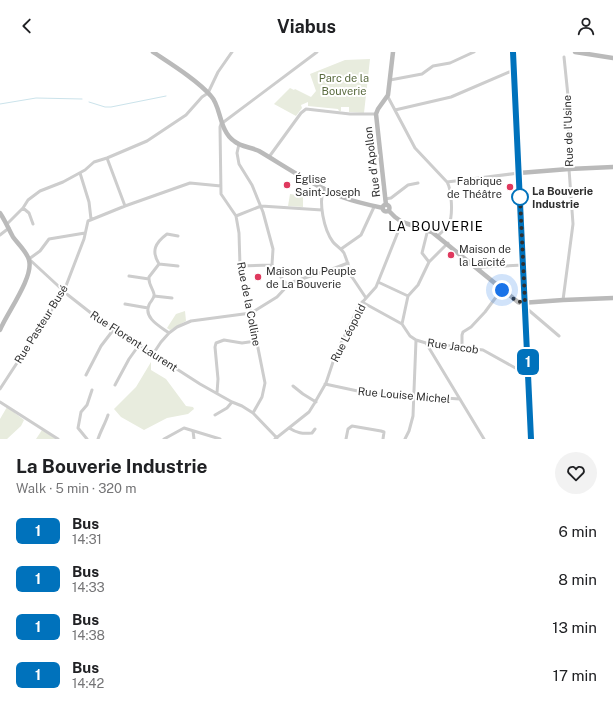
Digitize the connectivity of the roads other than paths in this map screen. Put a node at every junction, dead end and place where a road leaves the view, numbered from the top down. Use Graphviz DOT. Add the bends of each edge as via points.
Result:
graph roads {
  1 [pos="153,52"];
  2 [pos="232,52"];
  3 [pos="317,52"];
  4 [pos="393,52"];
  5 [pos="474,52"];
  6 [pos="513,52"];
  7 [pos="575,52"];
  8 [pos="564,57"];
  9 [pos="613,58"];
  10 [pos="514,70"];
  11 [pos="390,80"];
  12 [pos="208,93"];
  13 [pos="388,97"];
  14 [pos="395,110"];
  15 [pos="376,114"];
  16 [pos="221,124"];
  17 [pos="239,144"];
  18 [pos="269,157"];
  19 [pos="107,158"];
  20 [pos="613,167"];
  21 [pos="569,168"];
  22 [pos="80,173"];
  23 [pos="519,174"];
  24 [pos="448,182"];
  25 [pos="418,183"];
  26 [pos="220,186"];
  27 [pos="324,188"];
  28 [pos="385,199"];
  29 [pos="125,206"];
  30 [pos="261,206"];
  31 [pos="384,206"];
  32 [pos="374,207"];
  33 [pos="23,208"];
  34 [pos="322,210"];
  35 [pos="0,213"];
  36 [pos="236,216"];
  37 [pos="91,219"];
  38 [pos="402,222"];
  39 [pos="33,224"];
  40 [pos="8,226"];
  41 [pos="428,229"];
  42 [pos="85,233"];
  43 [pos="0,235"];
  44 [pos="178,236"];
  45 [pos="438,236"];
  46 [pos="448,243"];
  47 [pos="341,249"];
  48 [pos="29,259"];
  49 [pos="429,262"];
  50 [pos="348,263"];
  51 [pos="159,264"];
  52 [pos="272,265"];
  53 [pos="523,265"];
  54 [pos="178,266"];
  55 [pos="240,266"];
  56 [pos="335,268"];
  57 [pos="479,269"];
  58 [pos="129,276"];
  59 [pos="352,277"];
  60 [pos="149,279"];
  61 [pos="378,282"];
  62 [pos="287,285"];
  63 [pos="502,290"];
  64 [pos="64,291"];
  65 [pos="154,296"];
  66 [pos="408,296"];
  67 [pos="172,298"];
  68 [pos="366,298"];
  69 [pos="613,298"];
  70 [pos="563,300"];
  71 [pos="362,302"];
  72 [pos="125,304"];
  73 [pos="525,305"];
  74 [pos="148,308"];
  75 [pos="251,313"];
  76 [pos="402,324"];
  77 [pos="114,329"];
  78 [pos="0,330"];
  79 [pos="169,333"];
  80 [pos="560,336"];
  81 [pos="416,340"];
  82 [pos="256,341"];
  83 [pos="426,343"];
  84 [pos="139,345"];
  85 [pos="462,348"];
  86 [pos="153,354"];
  87 [pos="86,374"];
  88 [pos="528,374"];
  89 [pos="325,384"];
  90 [pos="115,385"];
  91 [pos="294,386"];
  92 [pos="0,390"];
  93 [pos="92,390"];
  94 [pos="217,393"];
  95 [pos="413,397"];
  96 [pos="460,399"];
  97 [pos="0,402"];
  98 [pos="232,402"];
  99 [pos="316,402"];
  100 [pos="253,413"];
  101 [pos="108,415"];
  102 [pos="215,415"];
  103 [pos="289,428"];
  104 [pos="315,429"];
  105 [pos="193,431"];
  106 [pos="276,438"];
  107 [pos="58,439"];
  108 [pos="85,439"];
  109 [pos="98,439"];
  110 [pos="164,439"];
  111 [pos="194,439"];
  112 [pos="220,439"];
  113 [pos="346,439"];
  114 [pos="383,439"];
  115 [pos="405,439"];
  116 [pos="484,439"];
  117 [pos="531,439"];
  1 -- 12 [label="street"];
  2 -- 12 [label="street"];
  3 -- 16 [label="street"];
  4 -- 11 [label="street"];
  5 -- 11 [label="street" via="450,63 433,66 422,74"];
  6 -- 10 [label="street"];
  7 -- 9 [label="street"];
  8 -- 21 [label="street, Rue de l'Usine" via="568,96"];
  10 -- 14 [label="street" via="451,97"];
  10 -- 23 [label="street"];
  11 -- 13 [label="street"];
  12 -- 16 [label="street" via="216,105"];
  12 -- 19 [label="street" via="171,126 147,141"];
  13 -- 14 [label="street"];
  13 -- 15 [label="street, Rue d'Apollon"];
  14 -- 24 [label="street" via="415,148"];
  15 -- 18 [label="street" via="304,110"];
  15 -- 28 [label="street, Rue d'Apollon"];
  16 -- 17 [label="street" via="233,141"];
  16 -- 26 [label="street, Rue de la Colline"];
  17 -- 18 [label="street"];
  17 -- 30 [label="street" via="238,164 252,185"];
  18 -- 27 [label="street"];
  19 -- 22 [label="street" via="94,162"];
  19 -- 29 [label="street"];
  20 -- 21 [label="street"];
  21 -- 23 [label="street"];
  21 -- 70 [label="street, Rue de l'Usine" via="573,226"];
  22 -- 33 [label="street" via="40,192 28,200"];
  22 -- 37 [label="street" via="89,202"];
  23 -- 24 [label="street"];
  23 -- 53 [label="street"];
  24 -- 45 [label="street" via="452,195 449,224"];
  25 -- 28 [label="street" via="408,185 391,198"];
  26 -- 29 [label="street" via="190,183"];
  26 -- 36 [label="street, Rue de la Colline" via="224,200"];
  27 -- 32 [label="street"];
  27 -- 34 [label="street"];
  28 -- 31 [label="street, Rue d'Apollon"];
  29 -- 37 [label="street"];
  30 -- 34 [label="street"];
  30 -- 36 [label="street"];
  30 -- 52 [label="street" via="273,249"];
  31 -- 32 [label="street"];
  31 -- 38 [label="street" via="385,212 389,211"];
  32 -- 47 [label="street" via="361,235"];
  33 -- 39 [label="street" via="29,212"];
  33 -- 40 [label="street"];
  34 -- 47 [label="street" via="329,235"];
  35 -- 40 [label="street"];
  36 -- 55 [label="street, Rue de la Colline"];
  37 -- 42 [label="street, Rue Pasteur Busé"];
  38 -- 41 [label="street"];
  38 -- 61 [label="street, Rue Léopold"];
  40 -- 43 [label="street"];
  40 -- 48 [label="street"];
  41 -- 45 [label="street"];
  41 -- 49 [label="street" via="422,253"];
  42 -- 48 [label="street" via="49,239 40,252"];
  42 -- 64 [label="street, Rue Pasteur Busé"];
  44 -- 51 [label="street" via="167,234 156,246 154,251"];
  45 -- 46 [label="street"];
  46 -- 49 [label="street"];
  46 -- 57 [label="street"];
  47 -- 50 [label="street"];
  48 -- 64 [label="street, Rue Florent Laurent"];
  48 -- 78 [label="street" via="24,285"];
  49 -- 66 [label="street" via="418,285"];
  50 -- 56 [label="street"];
  50 -- 59 [label="street"];
  51 -- 54 [label="street"];
  51 -- 60 [label="street"];
  52 -- 55 [label="street"];
  52 -- 62 [label="street"];
  53 -- 57 [label="street"];
  53 -- 73 [label="street"];
  55 -- 75 [label="street, Rue de la Colline"];
  56 -- 59 [label="street"];
  56 -- 62 [label="street"];
  57 -- 63 [label="street"];
  58 -- 60 [label="street"];
  59 -- 68 [label="street"];
  60 -- 65 [label="street"];
  61 -- 66 [label="street"];
  61 -- 68 [label="street, Rue Léopold"];
  62 -- 75 [label="street" via="277,297"];
  63 -- 73 [label="street"];
  63 -- 85 [label="street" via="485,312 464,332"];
  64 -- 77 [label="street, Rue Florent Laurent"];
  64 -- 92 [label="street, Rue Pasteur Busé"];
  65 -- 67 [label="street"];
  65 -- 74 [label="street"];
  66 -- 76 [label="street"];
  68 -- 71 [label="street, Rue Léopold"];
  69 -- 70 [label="street"];
  70 -- 73 [label="street"];
  71 -- 76 [label="street, Rue Jacob"];
  71 -- 89 [label="street, Rue Léopold" via="334,356"];
  72 -- 74 [label="street"];
  73 -- 80 [label="street"];
  73 -- 88 [label="street"];
  74 -- 79 [label="street" via="152,322"];
  75 -- 79 [label="street" via="192,321"];
  75 -- 82 [label="street, Rue de la Colline"];
  76 -- 81 [label="street, Rue Jacob"];
  77 -- 84 [label="street, Rue Florent Laurent"];
  77 -- 87 [label="street" via="101,346"];
  79 -- 86 [label="street"];
  81 -- 83 [label="street, Rue Jacob"];
  81 -- 95 [label="street"];
  82 -- 94 [label="street" via="242,343 224,340 216,343"];
  82 -- 100 [label="street, Rue de la Colline" via="265,383 262,396"];
  83 -- 85 [label="street, Rue Jacob"];
  83 -- 96 [label="street"];
  84 -- 86 [label="street, Rue Florent Laurent"];
  84 -- 90 [label="street"];
  85 -- 88 [label="street, Rue Jacob" via="483,350"];
  86 -- 94 [label="street, Rue Florent Laurent"];
  88 -- 117 [label="street"];
  89 -- 95 [label="street, Rue Louise Michel" via="367,393"];
  89 -- 99 [label="street, Rue Léopold"];
  91 -- 99 [label="street"];
  93 -- 108 [label="street" via="87,405 81,412 78,428"];
  94 -- 98 [label="street, Rue Florent Laurent"];
  95 -- 96 [label="street, Rue Louise Michel"];
  95 -- 115 [label="street" via="412,424"];
  96 -- 116 [label="street"];
  97 -- 107 [label="street"];
  98 -- 100 [label="street, Rue Florent Laurent"];
  98 -- 102 [label="street"];
  99 -- 103 [label="street, Rue Léopold"];
  100 -- 106 [label="street, Rue Florent Laurent"];
  101 -- 109 [label="street"];
  103 -- 104 [label="street" via="304,434 312,433"];
  103 -- 106 [label="street, Rue Léopold"];
  105 -- 110 [label="street" via="184,428"];
  105 -- 111 [label="street"];
  105 -- 112 [label="street"];
  113 -- 114 [label="street" via="348,429 352,426 382,431"];
}
